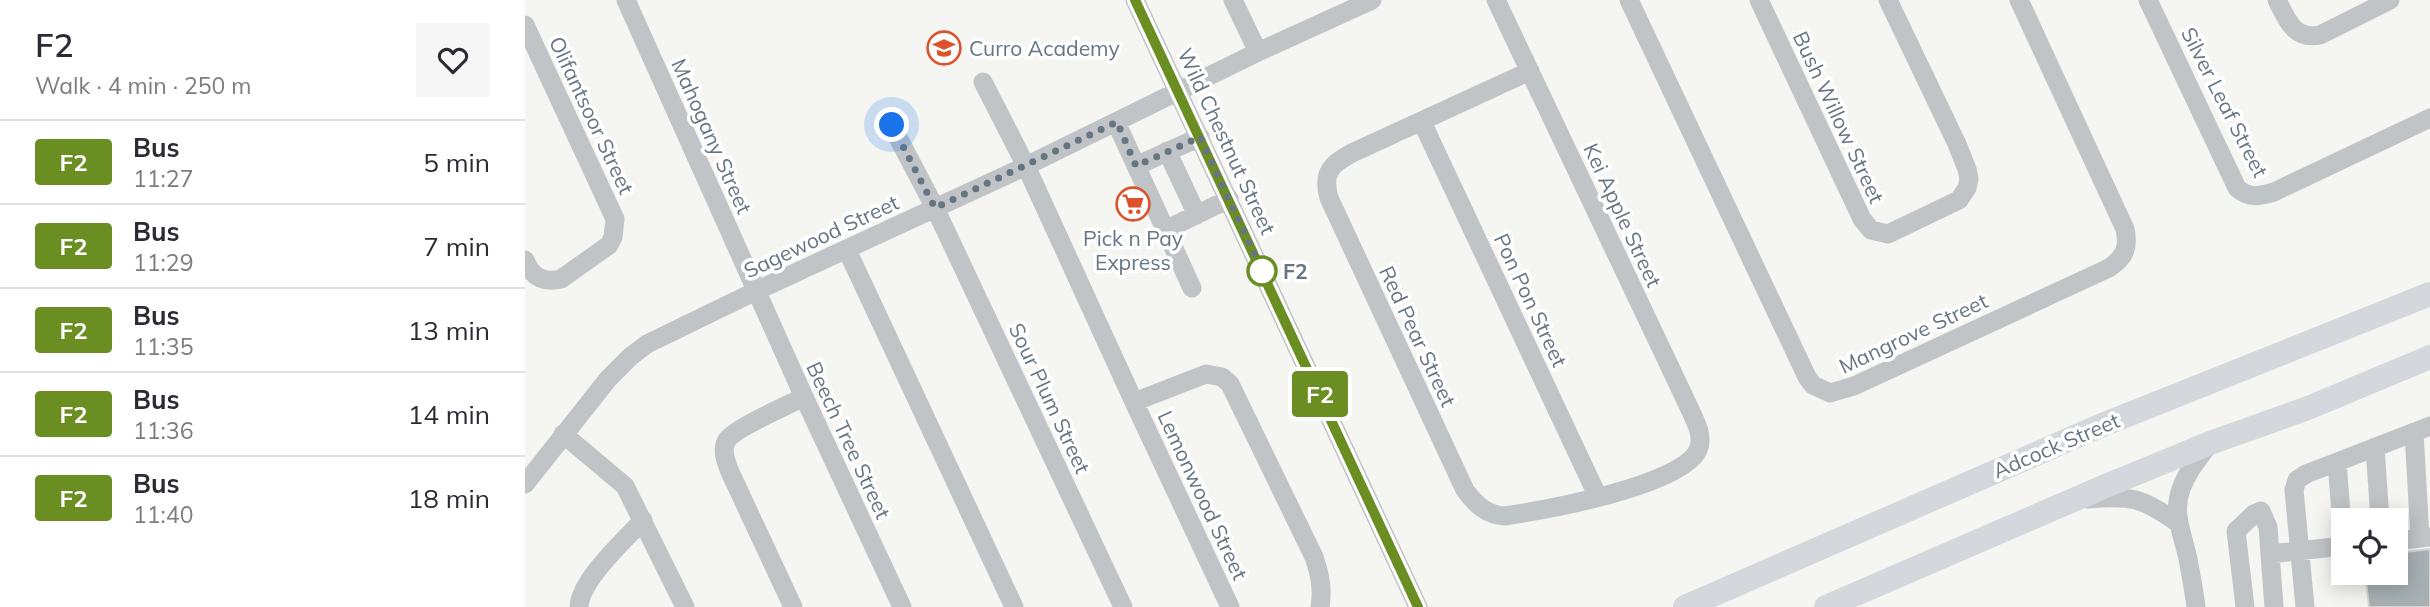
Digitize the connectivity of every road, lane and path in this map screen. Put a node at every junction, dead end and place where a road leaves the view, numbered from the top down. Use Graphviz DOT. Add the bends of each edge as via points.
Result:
graph roads {
  1 [pos="626,0"];
  2 [pos="1135,0"];
  3 [pos="1233,0"];
  4 [pos="1372,0"];
  5 [pos="1496,0"];
  6 [pos="1629,0"];
  7 [pos="1759,0"];
  8 [pos="1888,0"];
  9 [pos="2019,0"];
  10 [pos="2148,0"];
  11 [pos="2277,0"];
  12 [pos="2391,0"];
  13 [pos="525,25"];
  14 [pos="1258,52"];
  15 [pos="1530,71"];
  16 [pos="983,82"];
  17 [pos="1179,92"];
  18 [pos="2430,118"];
  19 [pos="1117,122"];
  20 [pos="1422,122"];
  21 [pos="892,125"];
  22 [pos="1200,137"];
  23 [pos="1167,151"];
  24 [pos="1027,166"];
  25 [pos="1136,166"];
  26 [pos="1229,199"];
  27 [pos="935,208"];
  28 [pos="1197,215"];
  29 [pos="1165,230"];
  30 [pos="847,250"];
  31 [pos="525,260"];
  32 [pos="1192,288"];
  33 [pos="756,291"];
  34 [pos="2430,294"];
  35 [pos="2430,357"];
  36 [pos="803,397"];
  37 [pos="1134,402"];
  38 [pos="2422,429"];
  39 [pos="563,434"];
  40 [pos="2210,443"];
  41 [pos="2375,447"];
  42 [pos="1698,451"];
  43 [pos="2337,462"];
  44 [pos="525,484"];
  45 [pos="1598,497"];
  46 [pos="2073,500"];
  47 [pos="2341,508"];
  48 [pos="2380,508"];
  49 [pos="643,520"];
  50 [pos="2178,523"];
  51 [pos="2425,537"];
  52 [pos="2331,547"];
  53 [pos="2300,551"];
  54 [pos="2270,554"];
  55 [pos="579,607"];
  56 [pos="685,607"];
  57 [pos="793,607"];
  58 [pos="902,607"];
  59 [pos="1014,607"];
  60 [pos="1123,607"];
  61 [pos="1230,607"];
  62 [pos="1320,607"];
  63 [pos="1418,607"];
  64 [pos="1685,607"];
  65 [pos="1826,607"];
  66 [pos="2196,607"];
  67 [pos="2245,607"];
  68 [pos="2274,607"];
  69 [pos="2305,607"];
  1 -- 33 [label="street, Mahogany Street"];
  2 -- 17 [label="street, Wild Chestnut Street"];
  3 -- 14 [label="street"];
  4 -- 14 [label="street, Sagewood Street"];
  5 -- 15 [label="street, Kei Apple Street"];
  6 -- 9 [label="street, Mangrove Street" via="1807,377 1831,393 2109,268 2125,254 2125,229"];
  7 -- 8 [label="street, Bush Willow Street" via="1862,219 1871,230 1888,234 1959,200 1969,179"];
  10 -- 18 [label="street, Silver Leaf Street" via="2243,194 2274,192"];
  11 -- 12 [label="street" via="2295,31 2311,37"];
  13 -- 31 [label="street, Olifantsoor Street" via="607,197 616,228 609,245 561,279 539,279"];
  14 -- 17 [label="street, Sagewood Street"];
  15 -- 20 [label="street, Red Pear Street"];
  15 -- 42 [label="street, Kei Apple Street" via="1687,403 1699,432"];
  16 -- 24 [label="street, Lemonwood Street"];
  17 -- 19 [label="street, Sagewood Street"];
  17 -- 22 [label="street, Wild Chestnut Street"];
  19 -- 24 [label="street, Sagewood Street"];
  19 -- 25 [label="street"];
  20 -- 45 [label="street, Pon Pon Street"];
  20 -- 45 [label="street, Red Pear Street" via="1336,162 1326,189 1465,490 1494,516"];
  21 -- 27 [label="street, Sour Plum Street"];
  22 -- 23 [label="street"];
  22 -- 26 [label="street, Wild Chestnut Street"];
  23 -- 25 [label="street"];
  23 -- 28 [label="street"];
  24 -- 27 [label="street, Sagewood Street"];
  24 -- 37 [label="street, Lemonwood Street"];
  25 -- 29 [label="street"];
  26 -- 28 [label="street"];
  26 -- 63 [label="street, Wild Chestnut Street"];
  27 -- 30 [label="street, Sagewood Street"];
  27 -- 60 [label="street, Sour Plum Street"];
  28 -- 29 [label="street"];
  29 -- 32 [label="street"];
  30 -- 33 [label="street, Sagewood Street"];
  30 -- 59 [label="street"];
  33 -- 36 [label="street, Beech Tree Street"];
  33 -- 39 [label="street, Sagewood Street" via="647,344 608,379"];
  34 -- 64 [label="main road, Adcock Street" via="2088,431"];
  35 -- 40 [label="main road"];
  36 -- 57 [label="street" via="734,433 724,455"];
  36 -- 58 [label="street, Beech Tree Street"];
  37 -- 61 [label="street, Lemonwood Street"];
  37 -- 62 [label="street, Lemonwood Street" via="1206,374 1230,384 1314,558 1322,588"];
  38 -- 41 [label="street"];
  38 -- 51 [label="street"];
  39 -- 44 [label="street, Sagewood Street"];
  39 -- 49 [label="street" via="618,478"];
  40 -- 46 [label="main road"];
  40 -- 50 [label="street" via="2180,491"];
  41 -- 43 [label="street"];
  41 -- 48 [label="street"];
  42 -- 45 [label="street, Red Pear Street" via="1681,468"];
  43 -- 47 [label="street"];
  43 -- 53 [label="street" via="2297,480"];
  46 -- 50 [label="street" via="2129,497 2148,503"];
  46 -- 65 [label="main road"];
  49 -- 55 [label="street" via="593,576 581,594"];
  49 -- 56 [label="street"];
  50 -- 66 [label="street"];
  52 -- 53 [label="street"];
  53 -- 54 [label="street"];
  53 -- 69 [label="street"];
  54 -- 67 [label="street" via="2268,527 2261,512 2254,514 2236,531"];
  54 -- 68 [label="street"];
}
